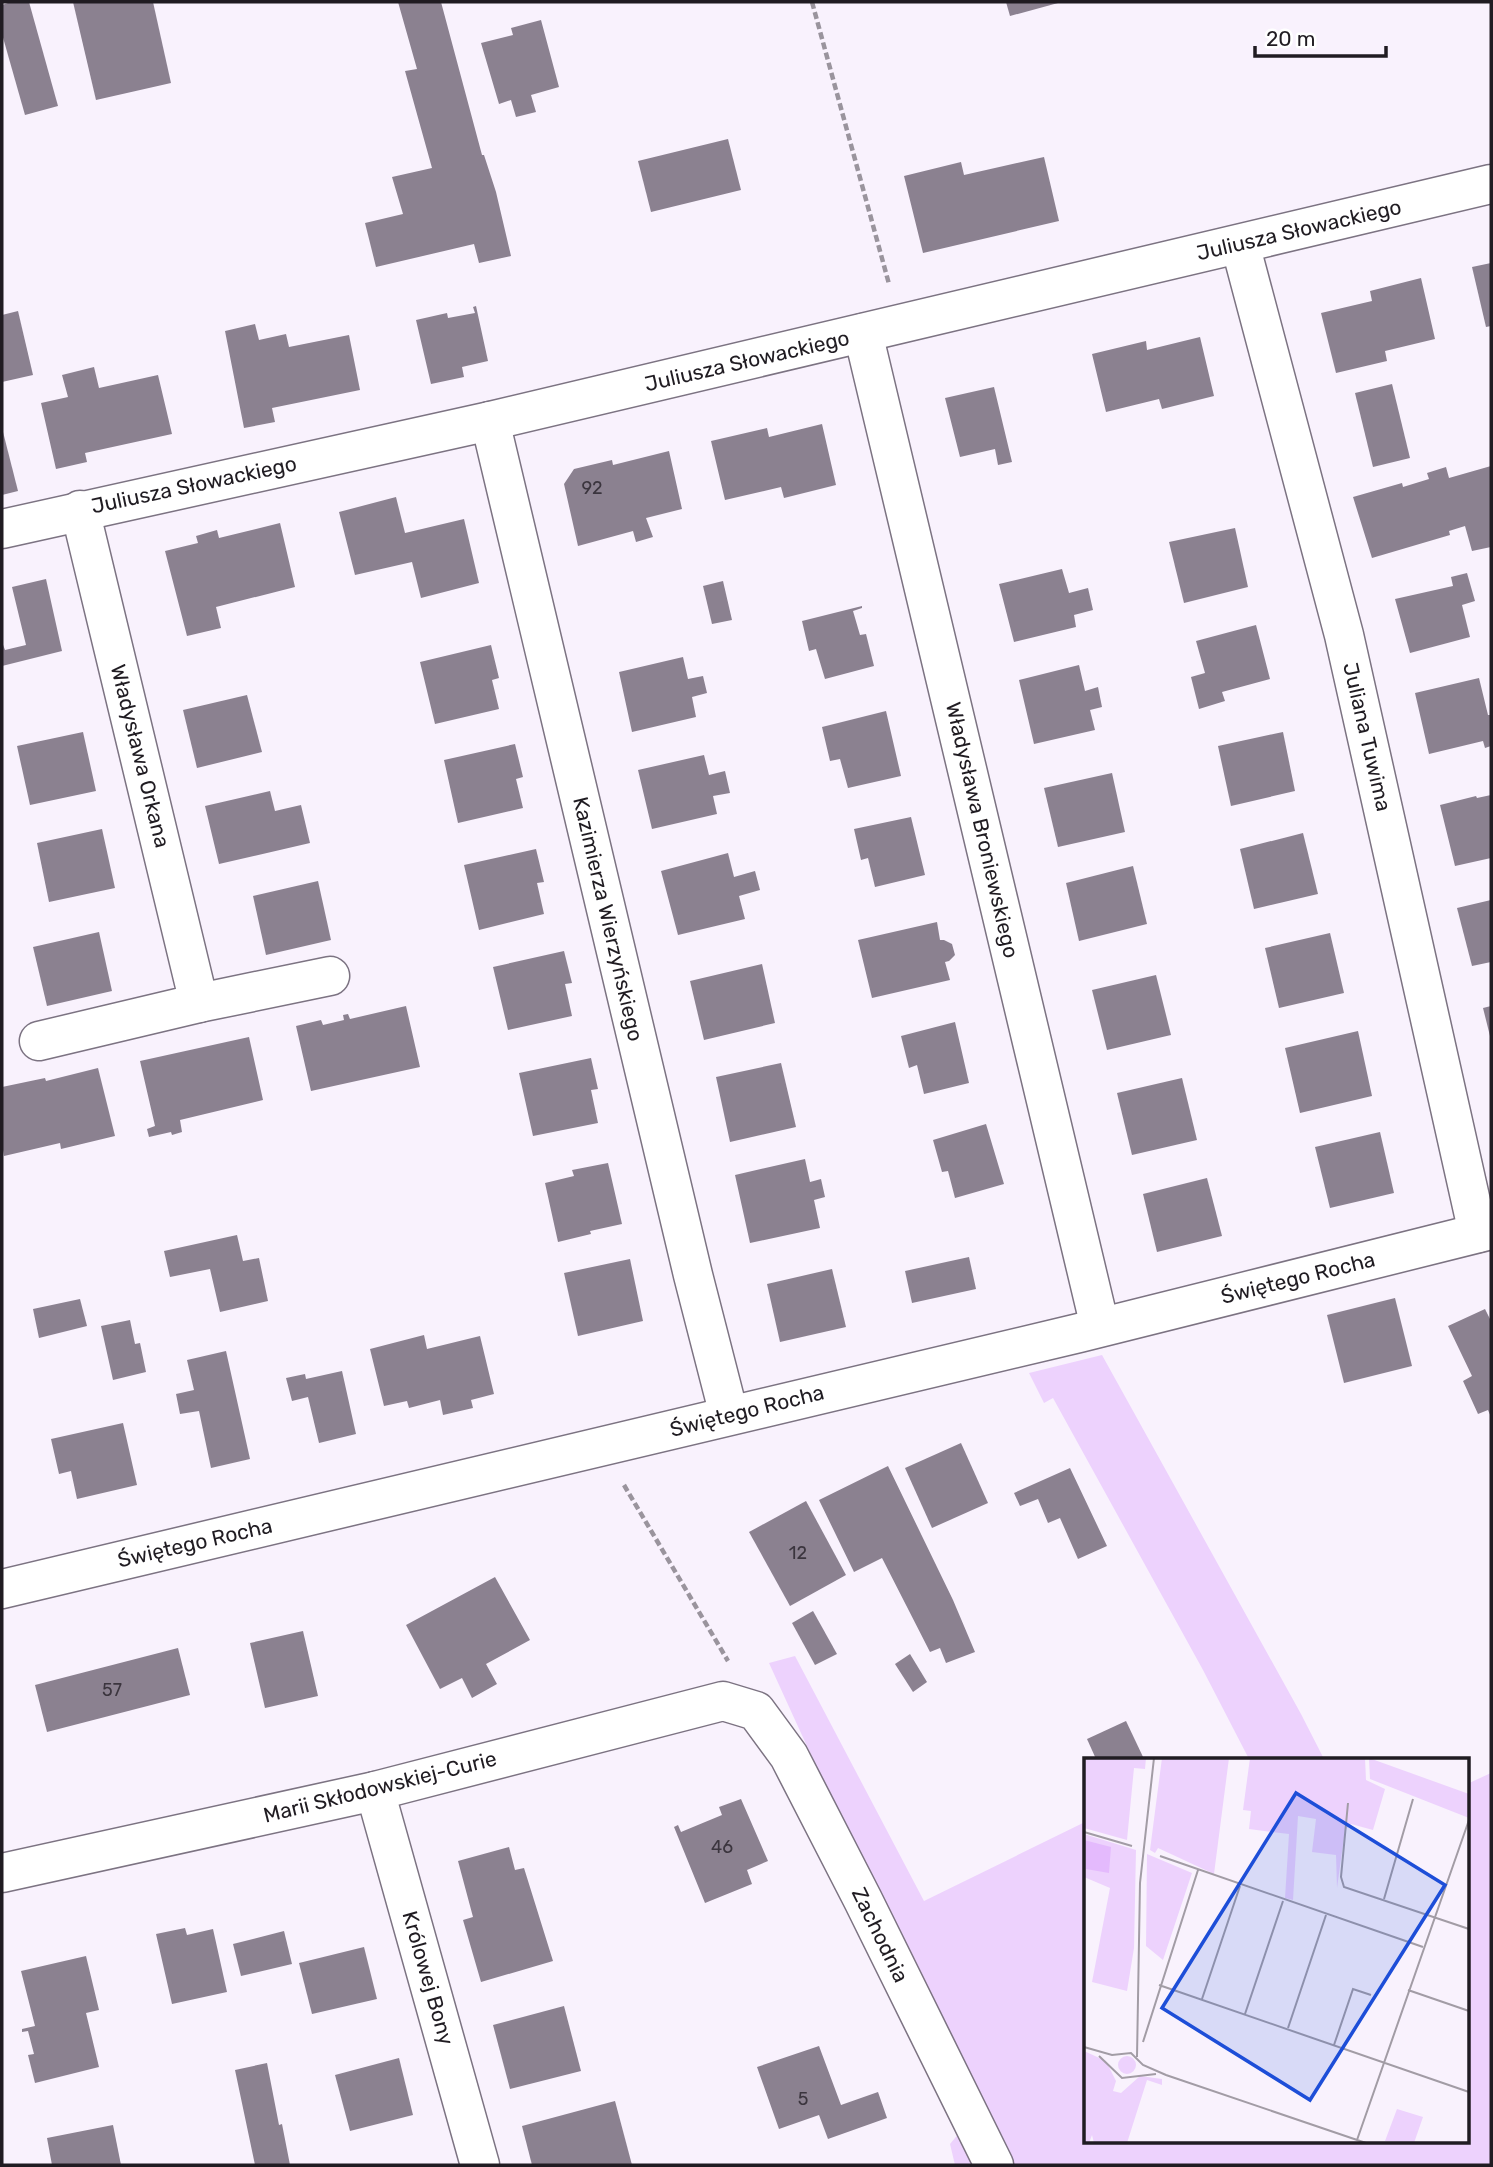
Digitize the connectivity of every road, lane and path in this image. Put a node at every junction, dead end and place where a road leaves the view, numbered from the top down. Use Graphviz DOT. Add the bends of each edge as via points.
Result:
graph roads {
  1 [pos="812,2"];
  2 [pos="1491,184"];
  3 [pos="1240,244"];
  4 [pos="901,325"];
  5 [pos="863,334"];
  6 [pos="490,421"];
  7 [pos="80,510"];
  8 [pos="2,529"];
  9 [pos="330,975"];
  10 [pos="199,1003"];
  11 [pos="39,1041"];
  12 [pos="1484,1232"];
  13 [pos="1100,1327"];
  14 [pos="729,1415"];
  15 [pos="609,1444"];
  16 [pos="2,1589"];
  17 [pos="757,1711"];
  18 [pos="375,1791"];
  19 [pos="2,1873"];
  20 [pos="481,2165"];
  21 [pos="994,2165"];
  1 -- 4 [label="path"];
  2 -- 3 [label="street, Juliusza Słowackiego"];
  3 -- 4 [label="street, Juliusza Słowackiego"];
  3 -- 12 [label="street, Juliana Tuwima" via="1344,635"];
  4 -- 5 [label="street, Juliusza Słowackiego"];
  5 -- 6 [label="street, Juliusza Słowackiego"];
  5 -- 13 [label="street, Władysława Broniewskiego"];
  6 -- 7 [label="street, Juliusza Słowackiego"];
  6 -- 14 [label="street, Kazimierza Wierzyńskiego"];
  7 -- 8 [label="street, Juliusza Słowackiego"];
  7 -- 10 [label="street, Władysława Orkana"];
  9 -- 10 [label="street"];
  10 -- 11 [label="street"];
  12 -- 13 [label="street, Świętego Rocha"];
  13 -- 14 [label="street, Świętego Rocha"];
  14 -- 15 [label="street, Świętego Rocha"];
  15 -- 16 [label="street, Świętego Rocha"];
  15 -- 17 [label="path" via="622,1481"];
  17 -- 18 [label="street, Marii Skłodowskiej-Curie" via="723,1701"];
  17 -- 21 [label="street, Zachodnia" via="789,1756"];
  18 -- 19 [label="street, Marii Skłodowskiej-Curie"];
  18 -- 20 [label="street, Królowej Bony"];
}
